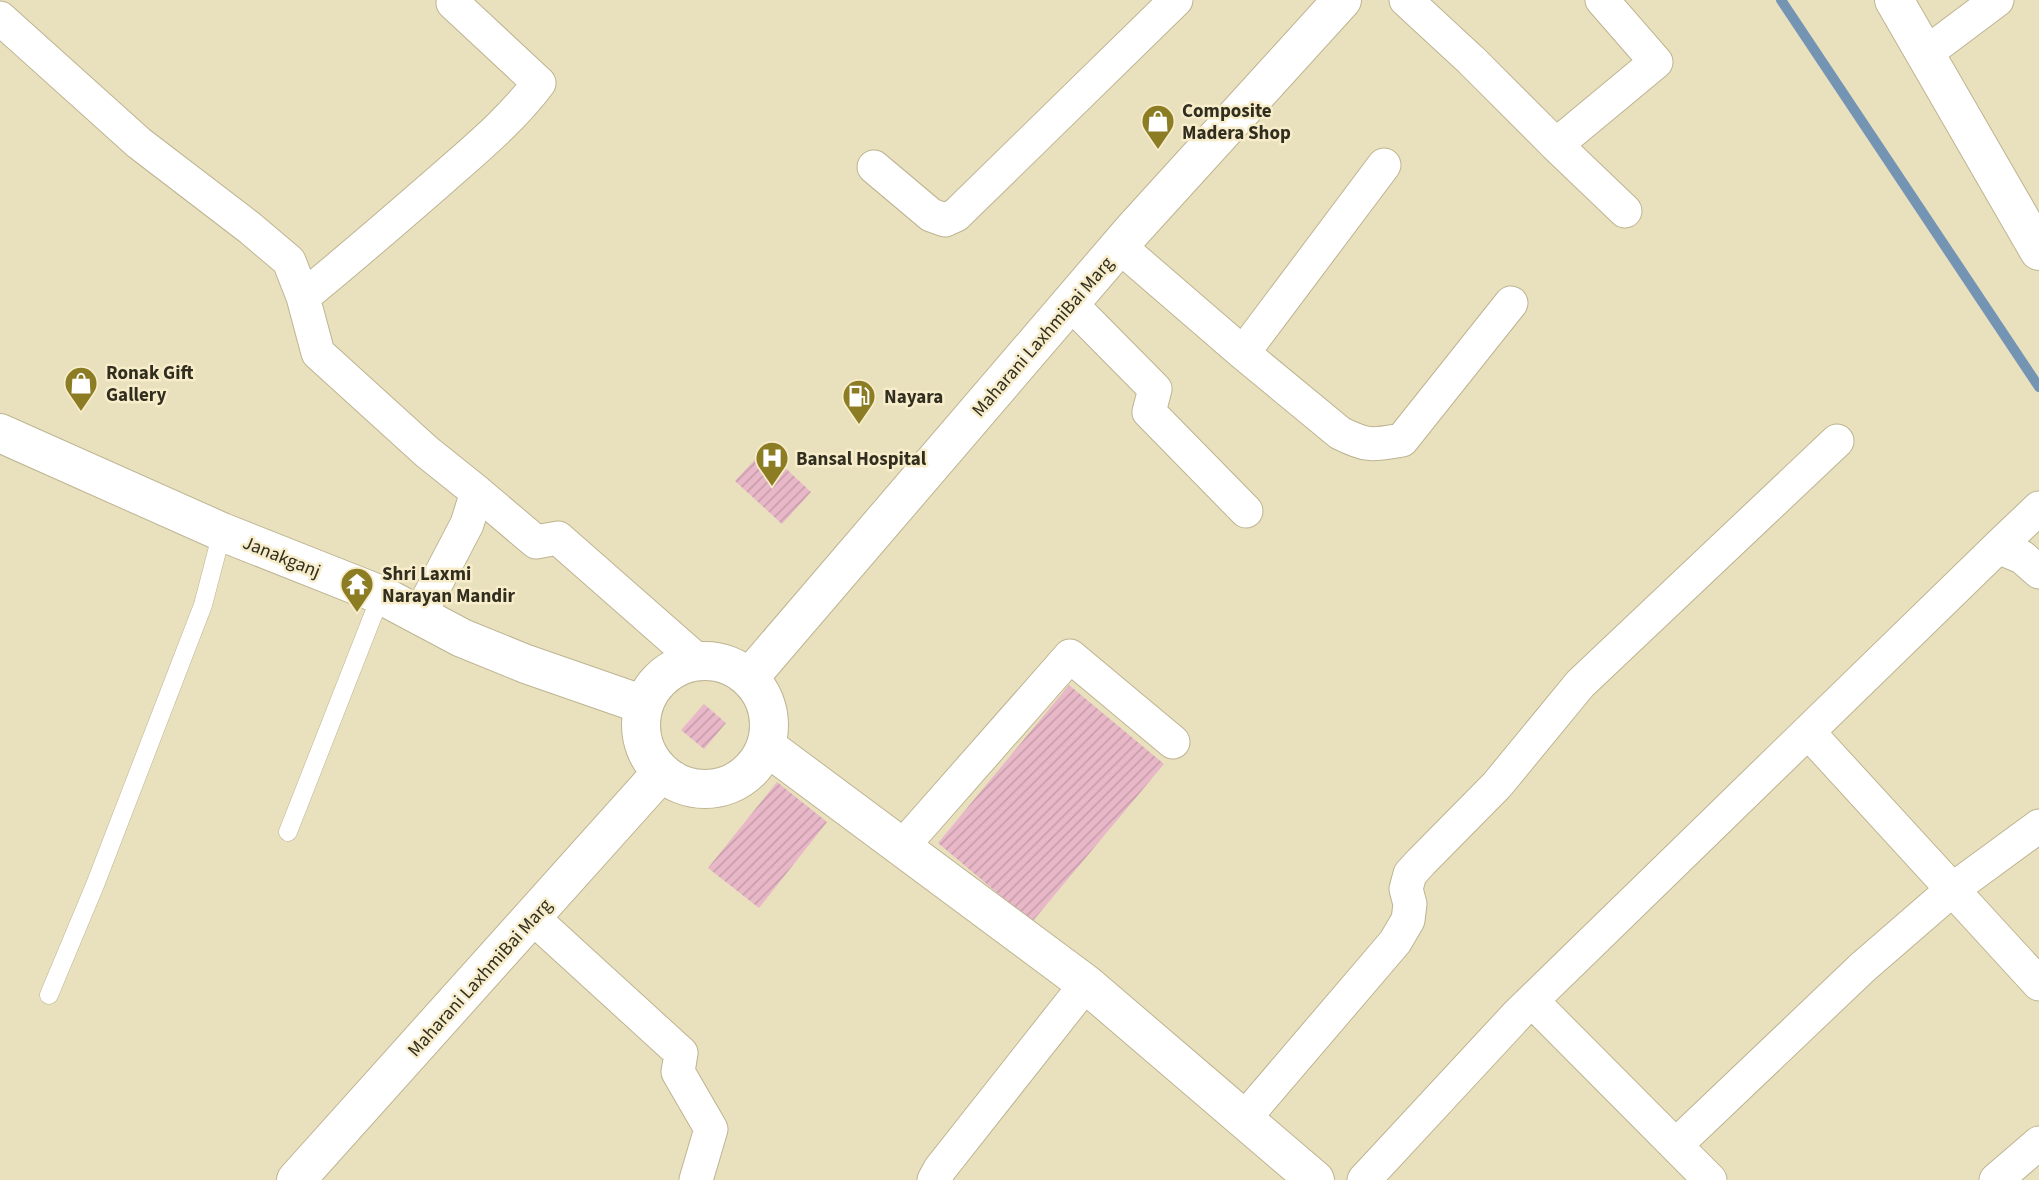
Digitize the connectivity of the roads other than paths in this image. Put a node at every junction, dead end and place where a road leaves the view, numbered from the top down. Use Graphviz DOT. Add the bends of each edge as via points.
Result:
graph roads {
  1 [pos="1176,0"];
  2 [pos="1406,0"];
  3 [pos="1602,0"];
  4 [pos="1894,0"];
  5 [pos="1997,0"];
  6 [pos="453,3"];
  7 [pos="1328,4"];
  8 [pos="0,18"];
  9 [pos="1925,54"];
  10 [pos="1556,145"];
  11 [pos="1384,165"];
  12 [pos="874,167"];
  13 [pos="1625,211"];
  14 [pos="1119,246"];
  15 [pos="2039,251"];
  16 [pos="303,297"];
  17 [pos="1070,303"];
  18 [pos="1511,303"];
  19 [pos="1243,353"];
  20 [pos="0,433"];
  21 [pos="1837,441"];
  22 [pos="477,492"];
  23 [pos="2039,509"];
  24 [pos="1246,511"];
  25 [pos="222,532"];
  26 [pos="1998,547"];
  27 [pos="2039,572"];
  28 [pos="380,595"];
  29 [pos="419,616"];
  30 [pos="698,661"];
  31 [pos="749,678"];
  32 [pos="644,705"];
  33 [pos="1809,733"];
  34 [pos="1173,742"];
  35 [pos="766,746"];
  36 [pos="661,773"];
  37 [pos="2039,826"];
  38 [pos="288,832"];
  39 [pos="902,847"];
  40 [pos="1953,889"];
  41 [pos="532,917"];
  42 [pos="1086,984"];
  43 [pos="2039,984"];
  44 [pos="49,995"];
  45 [pos="1532,1001"];
  46 [pos="1243,1120"];
  47 [pos="2039,1143"];
  48 [pos="1676,1145"];
  49 [pos="296,1180"];
  50 [pos="696,1180"];
  51 [pos="934,1180"];
  52 [pos="1315,1180"];
  53 [pos="1364,1180"];
  54 [pos="1710,1180"];
  55 [pos="1996,1180"];
  1 -- 12 [label="street" via="956,215 944,220 931,215"];
  2 -- 10 [label="street"];
  3 -- 10 [label="street" via="1656,62"];
  4 -- 9 [label="main road"];
  5 -- 9 [label="street"];
  6 -- 16 [label="street" via="540,83 497,129"];
  7 -- 14 [label="main road, Maharani LaxhmiBai Marg"];
  8 -- 16 [label="street" via="139,143 289,261"];
  9 -- 15 [label="main road"];
  10 -- 13 [label="street"];
  11 -- 19 [label="street"];
  14 -- 17 [label="main road, Maharani LaxhmiBai Marg"];
  14 -- 19 [label="street"];
  16 -- 22 [label="street" via="318,354"];
  17 -- 24 [label="street" via="1155,388 1149,412"];
  17 -- 31 [label="main road, Maharani LaxhmiBai Marg"];
  18 -- 19 [label="street" via="1402,440 1373,445 1340,433"];
  20 -- 25 [label="main road, Janakganj"];
  21 -- 46 [label="street" via="1580,684 1497,785 1410,874 1408,920 1395,942"];
  22 -- 29 [label="street" via="467,524"];
  22 -- 30 [label="street" via="536,542 558,538"];
  23 -- 26 [label="street"];
  25 -- 28 [label="main road, Janakganj"];
  25 -- 44 [label="lane" via="203,605"];
  26 -- 27 [label="street" via="2022,557"];
  26 -- 33 [label="street"];
  28 -- 29 [label="main road, Janakganj"];
  28 -- 38 [label="lane"];
  29 -- 32 [label="main road, Janakganj" via="526,664"];
  30 -- 31 [label="main road" via="717,662"];
  30 -- 32 [label="main road" via="665,675"];
  31 -- 35 [label="main road" via="768,709"];
  32 -- 36 [label="main road" via="642,742"];
  33 -- 40 [label="street"];
  33 -- 45 [label="street"];
  34 -- 39 [label="street" via="1070,656"];
  35 -- 36 [label="main road" via="746,776 712,790 693,789"];
  35 -- 39 [label="main road"];
  36 -- 41 [label="main road, Maharani LaxhmiBai Marg"];
  37 -- 40 [label="street"];
  39 -- 42 [label="main road"];
  40 -- 43 [label="street"];
  40 -- 48 [label="street" via="1863,967"];
  41 -- 49 [label="main road, Maharani LaxhmiBai Marg"];
  41 -- 50 [label="street" via="681,1053 677,1072 711,1129"];
  42 -- 46 [label="main road"];
  42 -- 51 [label="street"];
  45 -- 48 [label="street"];
  45 -- 53 [label="street"];
  46 -- 52 [label="main road"];
  47 -- 55 [label="street"];
  48 -- 54 [label="street"];
}
